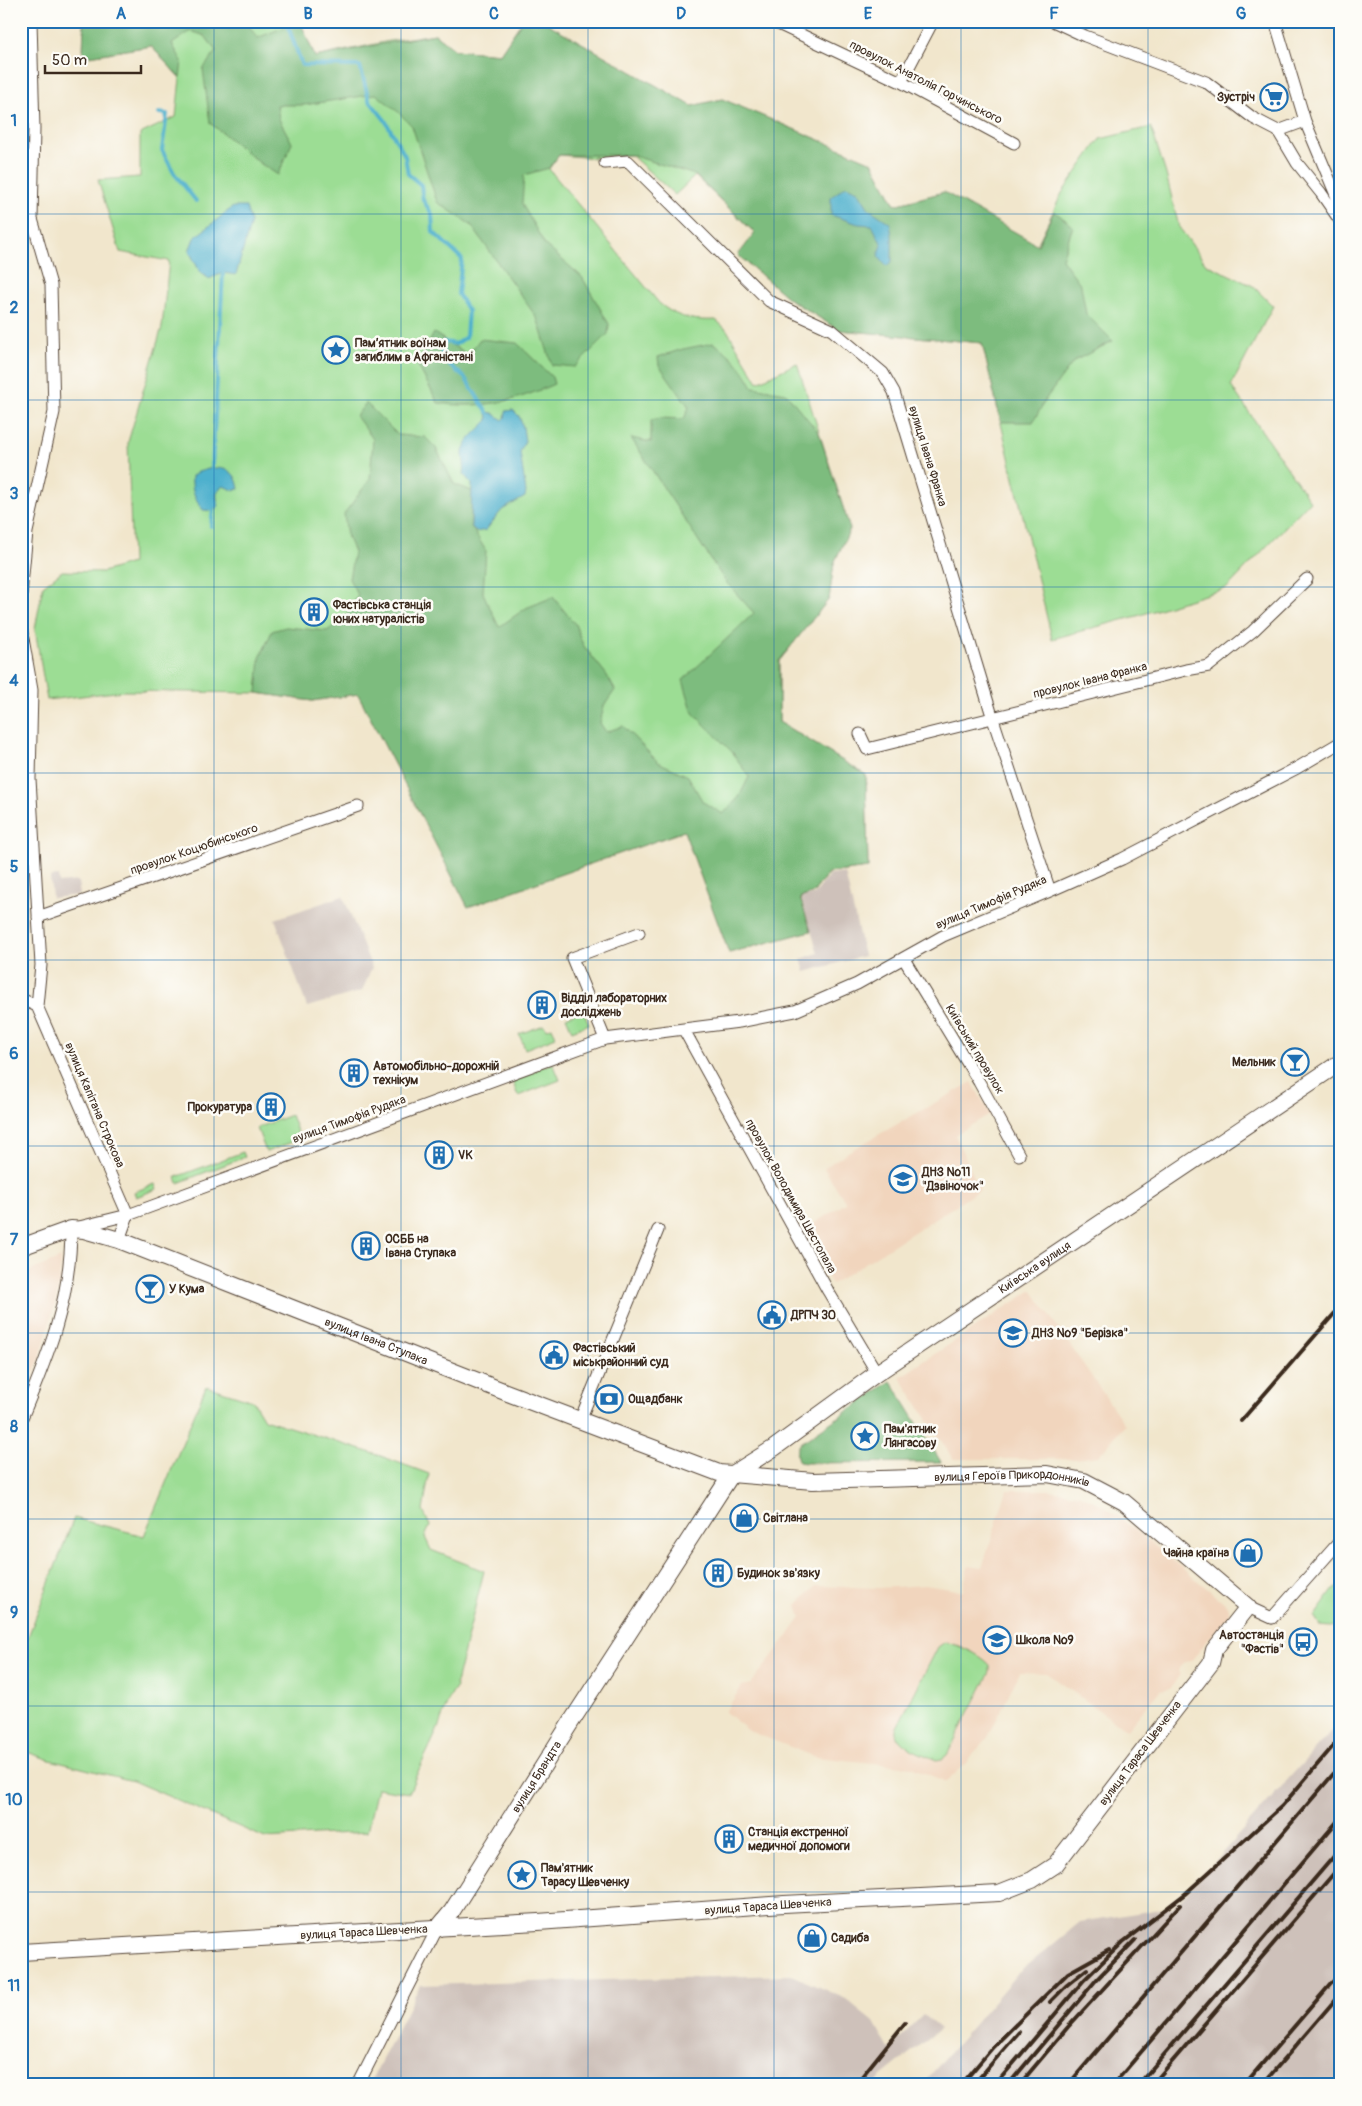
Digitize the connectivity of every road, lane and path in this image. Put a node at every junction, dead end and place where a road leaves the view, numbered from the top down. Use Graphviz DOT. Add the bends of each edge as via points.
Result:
graph roads {
  1 [pos="31,21"];
  2 [pos="772,21"];
  3 [pos="933,21"];
  4 [pos="1052,21"];
  5 [pos="1275,21"];
  6 [pos="901,82"];
  7 [pos="1306,121"];
  8 [pos="1278,131"];
  9 [pos="1014,142"];
  10 [pos="604,162"];
  11 [pos="1341,207"];
  12 [pos="1341,222"];
  13 [pos="1307,579"];
  14 [pos="21,596"];
  15 [pos="21,627"];
  16 [pos="993,719"];
  17 [pos="860,734"];
  18 [pos="1341,742"];
  19 [pos="26,778"];
  20 [pos="358,806"];
  21 [pos="1050,891"];
  22 [pos="38,917"];
  23 [pos="639,933"];
  24 [pos="904,959"];
  25 [pos="21,999"];
  26 [pos="37,1006"];
  27 [pos="684,1030"];
  28 [pos="605,1039"];
  29 [pos="1341,1062"];
  30 [pos="1019,1155"];
  31 [pos="128,1215"];
  32 [pos="71,1229"];
  33 [pos="658,1230"];
  34 [pos="119,1240"];
  35 [pos="21,1247"];
  36 [pos="877,1373"];
  37 [pos="21,1420"];
  38 [pos="580,1420"];
  39 [pos="731,1475"];
  40 [pos="1341,1540"];
  41 [pos="1248,1607"];
  42 [pos="437,1929"];
  43 [pos="21,1952"];
  44 [pos="358,2085"];
  1 -- 14 [label="street" via="32,219 51,285 54,412 27,532"];
  2 -- 6 [label="street, провулок Анатолія Горчинського"];
  3 -- 6 [label="street"];
  4 -- 8 [label="street" via="1206,82 1253,118"];
  5 -- 7 [label="street"];
  6 -- 9 [label="street, провулок Анатолія Горчинського"];
  7 -- 8 [label="street"];
  7 -- 11 [label="street"];
  8 -- 12 [label="street" via="1297,163"];
  10 -- 16 [label="street, вулиця Івана Франка" via="628,161 769,301 832,330 883,373 894,392"];
  13 -- 16 [label="street, провулок Івана Франка" via="1253,631 1209,666"];
  15 -- 19 [label="street, вулиця Капітана Строкова" via="32,690"];
  16 -- 17 [label="street, провулок Івана Франка" via="867,749"];
  16 -- 21 [label="street, вулиця Івана Франка"];
  18 -- 21 [label="street, вулиця Тимофія Рудяка" via="1122,858"];
  19 -- 22 [label="street, вулиця Капітана Строкова"];
  20 -- 22 [label="street, провулок Коцюбинського"];
  21 -- 24 [label="street, вулиця Тимофія Рудяка" via="943,936"];
  22 -- 26 [label="street, вулиця Капітана Строкова" via="41,965"];
  23 -- 28 [label="street" via="572,958"];
  24 -- 27 [label="street, вулиця Тимофія Рудяка" via="795,1011"];
  24 -- 30 [label="street, Київський провулок"];
  25 -- 26 [label="street"];
  26 -- 31 [label="street, вулиця Капітана Строкова"];
  27 -- 28 [label="street, вулиця Тимофія Рудяка"];
  27 -- 36 [label="street, провулок Володимира Шестопала"];
  28 -- 31 [label="street, вулиця Тимофія Рудяка"];
  29 -- 36 [label="street, Київська вулиця"];
  31 -- 32 [label="street, вулиця Тимофія Рудяка"];
  31 -- 34 [label="street"];
  32 -- 34 [label="street, вулиця Івана Ступака"];
  32 -- 35 [label="street, вулиця Івана Ступака"];
  32 -- 37 [label="street" via="64,1302 46,1359"];
  33 -- 38 [label="street"];
  34 -- 38 [label="street, вулиця Івана Ступака"];
  36 -- 39 [label="street, Київська вулиця"];
  38 -- 39 [label="street, вулиця Івана Ступака"];
  39 -- 41 [label="street, вулиця Героїв Прикордонників" via="814,1482 1047,1474 1084,1481 1124,1502"];
  39 -- 42 [label="street, вулиця Брандта" via="452,1911"];
  40 -- 41 [label="street" via="1272,1618"];
  41 -- 42 [label="street, вулиця Тараса Шевченка" via="1214,1650 1210,1664 1055,1864 1032,1880 999,1893"];
  42 -- 43 [label="street, вулиця Тараса Шевченка"];
  42 -- 44 [label="street, вулиця Брандта"];
}
